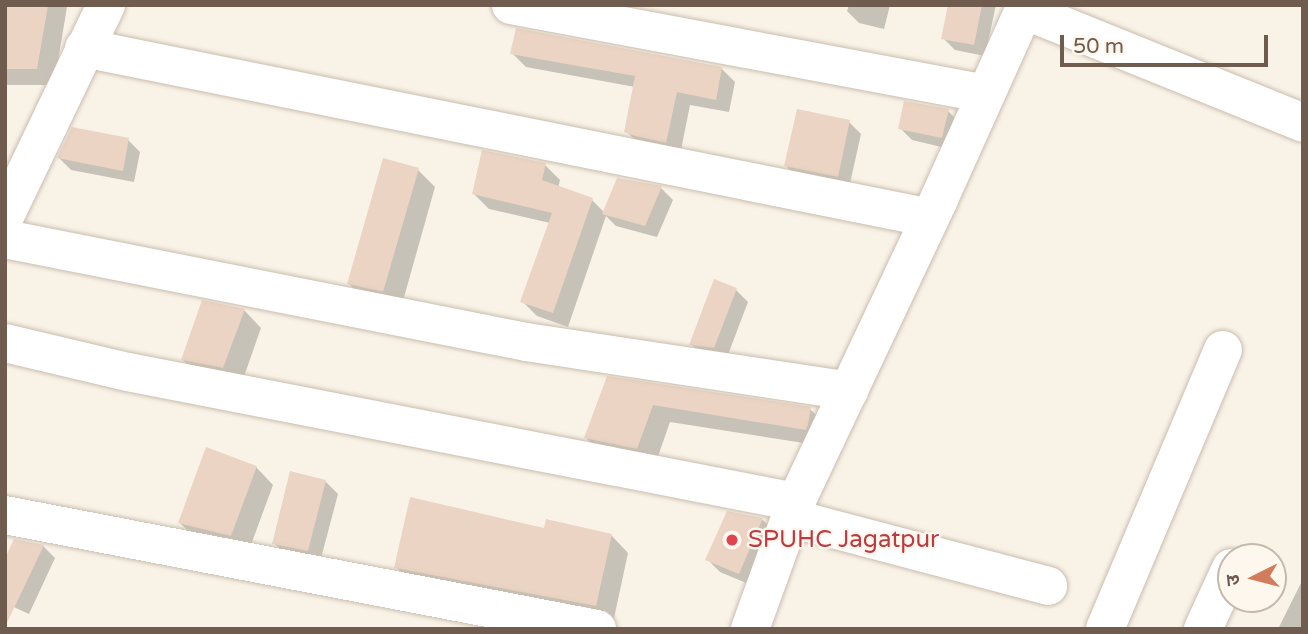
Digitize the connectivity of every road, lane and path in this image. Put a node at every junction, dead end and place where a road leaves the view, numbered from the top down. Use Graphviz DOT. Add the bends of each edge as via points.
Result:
graph roads {
  1 [pos="106,5"];
  2 [pos="511,5"];
  3 [pos="1025,8"];
  4 [pos="83,48"];
  5 [pos="985,94"];
  6 [pos="1303,123"];
  7 [pos="22,144"];
  8 [pos="5,216"];
  9 [pos="930,218"];
  10 [pos="5,239"];
  11 [pos="5,343"];
  12 [pos="1223,350"];
  13 [pos="849,391"];
  14 [pos="793,510"];
  15 [pos="5,515"];
  16 [pos="1048,586"];
  17 [pos="1217,599"];
  18 [pos="597,629"];
  19 [pos="750,629"];
  20 [pos="1105,629"];
  21 [pos="1203,629"];
  1 -- 4 [label="street"];
  2 -- 5 [label="street"];
  3 -- 5 [label="street"];
  3 -- 6 [label="street"];
  4 -- 7 [label="street"];
  4 -- 9 [label="street"];
  5 -- 9 [label="street"];
  7 -- 8 [label="street"];
  9 -- 13 [label="street"];
  10 -- 13 [label="street" via="526,342"];
  11 -- 14 [label="street"];
  12 -- 20 [label="street"];
  13 -- 14 [label="street"];
  14 -- 16 [label="street"];
  14 -- 19 [label="street"];
  15 -- 18 [label="street"];
  17 -- 21 [label="street"];
}
